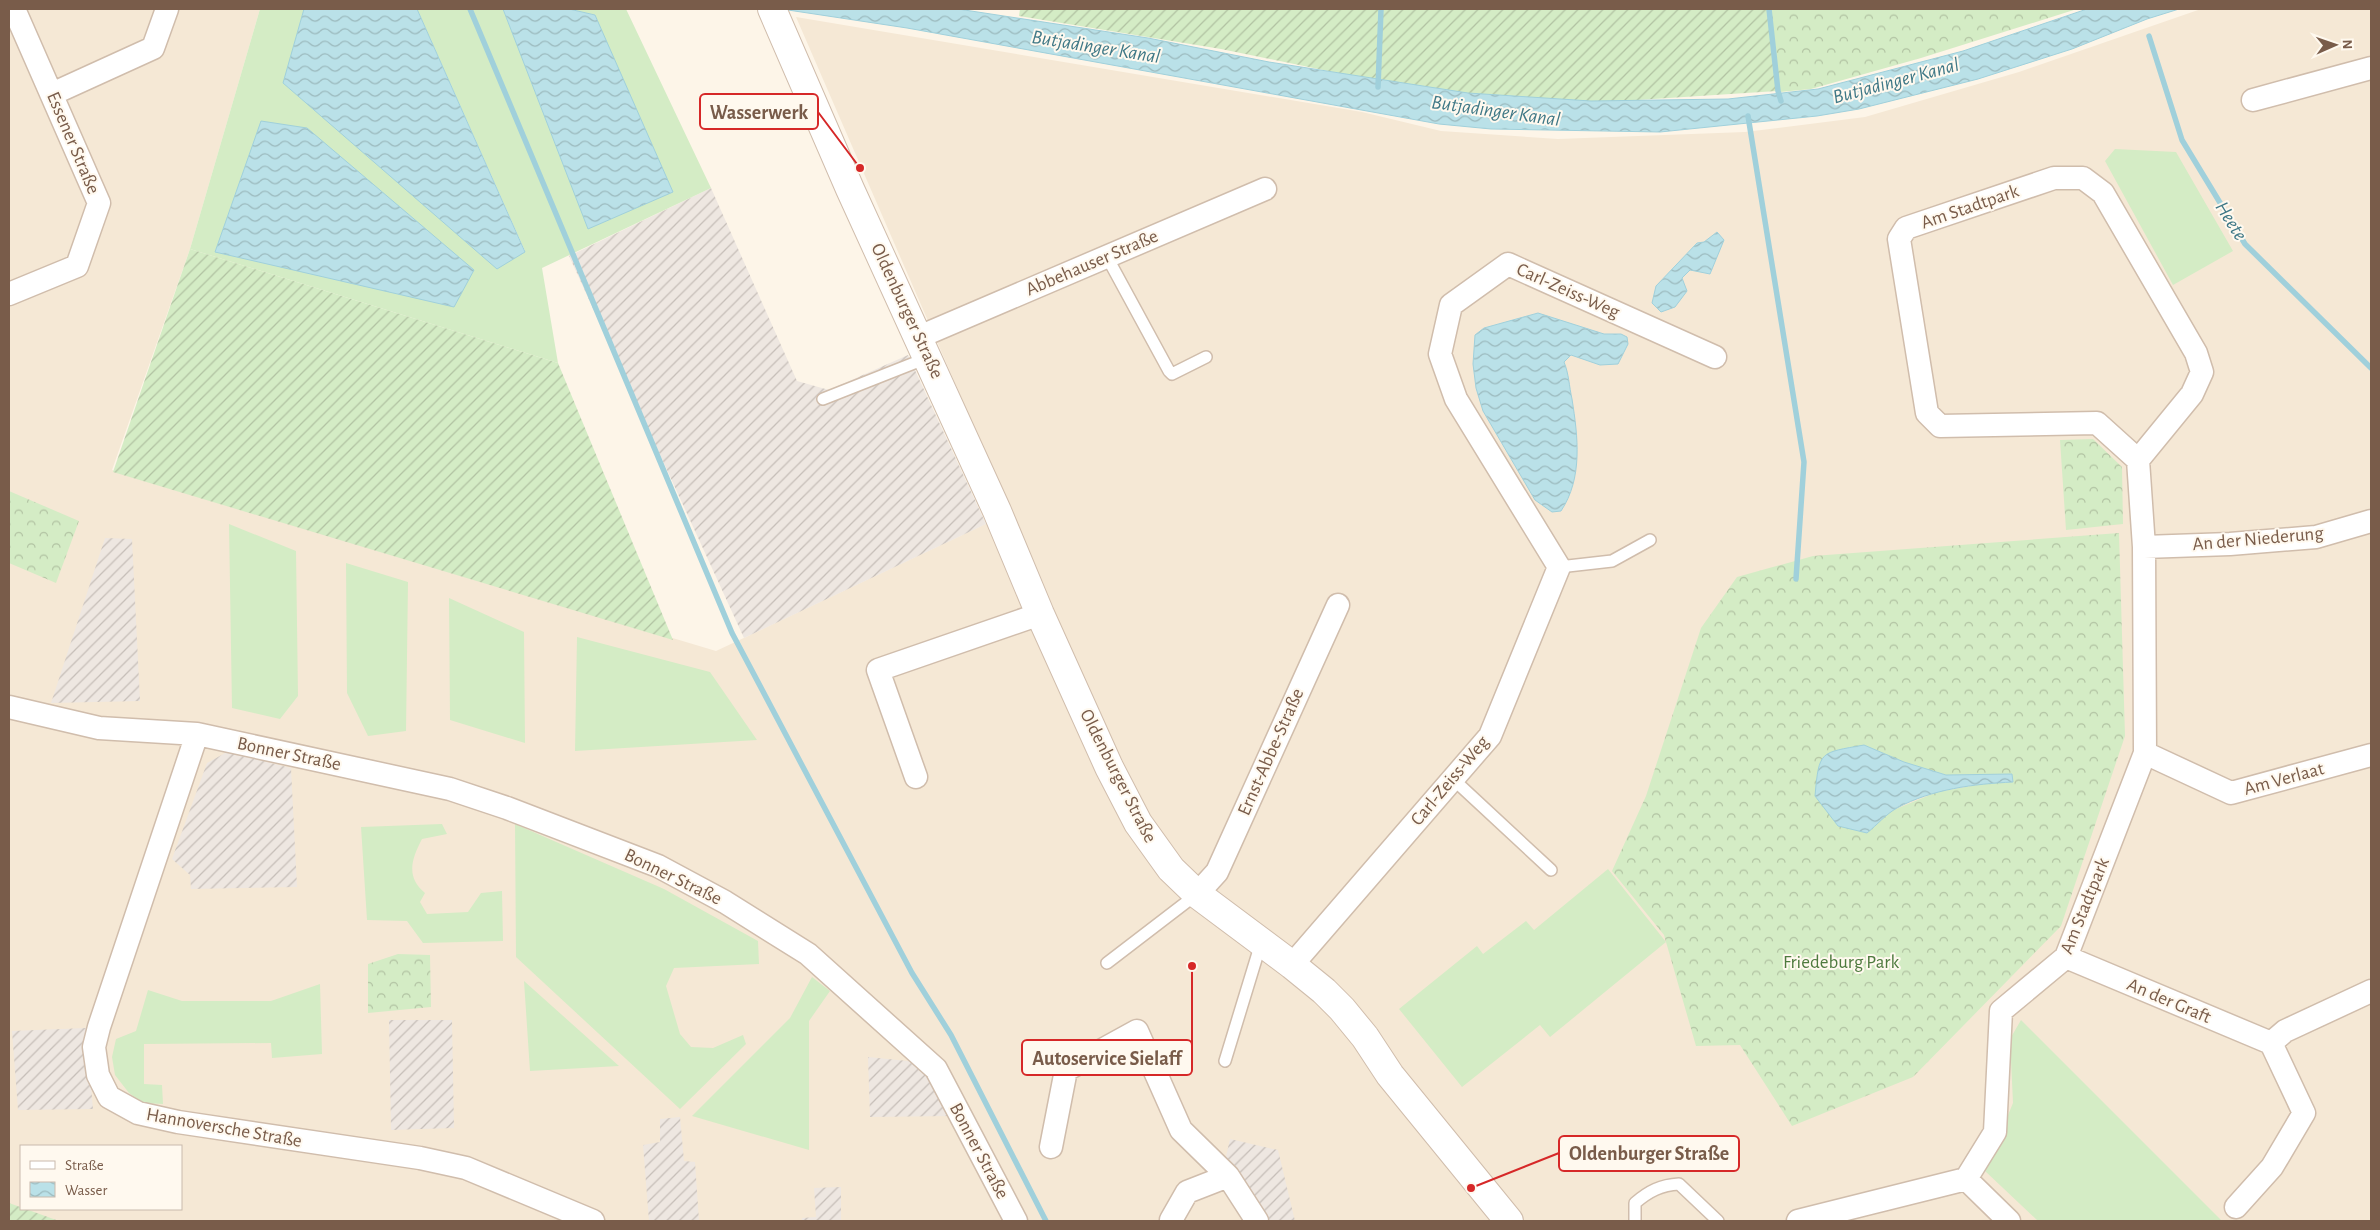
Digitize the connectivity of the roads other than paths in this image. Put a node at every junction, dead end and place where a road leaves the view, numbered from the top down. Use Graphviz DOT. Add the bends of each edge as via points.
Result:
graph roads {
  1 [pos="14,9"];
  2 [pos="167,9"];
  3 [pos="774,14"];
  4 [pos="2371,68"];
  5 [pos="52,94"];
  6 [pos="2253,100"];
  7 [pos="1265,189"];
  8 [pos="1107,256"];
  9 [pos="9,294"];
  10 [pos="924,347"];
  11 [pos="1206,357"];
  12 [pos="1715,357"];
  13 [pos="823,400"];
  14 [pos="2138,460"];
  15 [pos="2371,521"];
  16 [pos="1650,540"];
  17 [pos="2144,547"];
  18 [pos="1559,567"];
  19 [pos="1338,606"];
  20 [pos="1040,614"];
  21 [pos="9,707"];
  22 [pos="197,734"];
  23 [pos="2145,753"];
  24 [pos="2371,755"];
  25 [pos="916,777"];
  26 [pos="1453,779"];
  27 [pos="1551,870"];
  28 [pos="1198,894"];
  29 [pos="1260,942"];
  30 [pos="2066,958"];
  31 [pos="1107,963"];
  32 [pos="1292,965"];
  33 [pos="2371,991"];
  34 [pos="2271,1043"];
  35 [pos="1225,1061"];
  36 [pos="1051,1147"];
  37 [pos="1228,1176"];
  38 [pos="1966,1178"];
  39 [pos="2236,1207"];
  40 [pos="1171,1220"];
  41 [pos="593,1221"];
  42 [pos="1016,1221"];
  43 [pos="1257,1221"];
  44 [pos="1509,1221"];
  45 [pos="1635,1221"];
  46 [pos="1718,1221"];
  47 [pos="1798,1221"];
  48 [pos="2010,1221"];
  1 -- 5 [label="street, Essener Straße"];
  2 -- 5 [label="street" via="152,48"];
  3 -- 10 [label="street, Oldenburger Straße" via="850,190"];
  4 -- 6 [label="street"];
  5 -- 9 [label="street, Essener Straße" via="99,203 77,266"];
  7 -- 8 [label="street, Abbehauser Straße"];
  8 -- 10 [label="street, Abbehauser Straße"];
  8 -- 11 [label="lane" via="1169,372 1172,374"];
  10 -- 13 [label="lane"];
  10 -- 20 [label="street, Oldenburger Straße"];
  12 -- 18 [label="street, Carl-Zeiss-Weg" via="1508,264 1451,305 1440,354 1456,399"];
  14 -- 14 [label="street, Am Stadtpark" via="2192,394 2202,372 2196,353 2103,194 2083,178 2054,178 1906,228 1899,239 1927,413 1940,426 2097,423"];
  14 -- 17 [label="street, Am Stadtpark"];
  15 -- 17 [label="street, An der Niederung" via="2316,537"];
  16 -- 18 [label="lane" via="1612,561"];
  17 -- 23 [label="street, Am Stadtpark"];
  18 -- 26 [label="street, Carl-Zeiss-Weg" via="1490,736"];
  19 -- 28 [label="street, Ernst-Abbe-Straße" via="1217,872"];
  20 -- 25 [label="street" via="878,670"];
  20 -- 28 [label="street, Oldenburger Straße" via="1138,823 1171,869"];
  21 -- 22 [label="street, Bonner Straße" via="99,728"];
  22 -- 41 [label="street, Hannoversche Straße" via="94,1047 98,1075 109,1097 138,1113 178,1122 420,1158 466,1168"];
  22 -- 42 [label="street, Bonner Straße" via="450,789 658,866 725,902 808,954 936,1069"];
  23 -- 24 [label="street, Am Verlaat" via="2231,793"];
  23 -- 30 [label="street, Am Stadtpark"];
  26 -- 27 [label="lane"];
  26 -- 32 [label="street, Carl-Zeiss-Weg"];
  28 -- 29 [label="street, Oldenburger Straße"];
  28 -- 31 [label="lane"];
  29 -- 32 [label="street, Oldenburger Straße"];
  29 -- 35 [label="lane"];
  30 -- 34 [label="street, An der Graft"];
  30 -- 38 [label="street, Am Stadtpark" via="2001,1011 1995,1132"];
  32 -- 44 [label="street, Oldenburger Straße" via="1342,1008 1390,1075"];
  33 -- 34 [label="street" via="2285,1031"];
  34 -- 39 [label="street" via="2304,1113 2272,1167"];
  36 -- 37 [label="street" via="1066,1070 1137,1031 1181,1130"];
  37 -- 40 [label="street" via="1187,1192"];
  37 -- 43 [label="street"];
  38 -- 47 [label="street"];
  38 -- 48 [label="street"];
  45 -- 46 [label="lane" via="1635,1203 1648,1192 1664,1185 1679,1184"];
}
